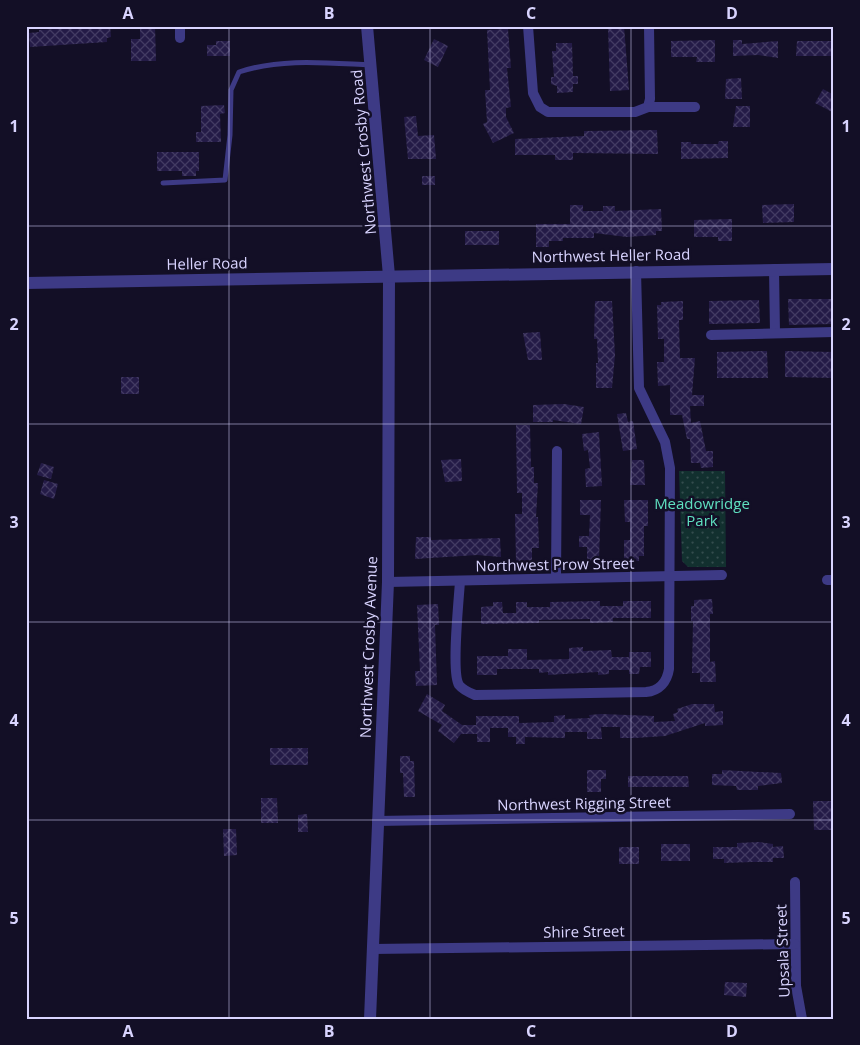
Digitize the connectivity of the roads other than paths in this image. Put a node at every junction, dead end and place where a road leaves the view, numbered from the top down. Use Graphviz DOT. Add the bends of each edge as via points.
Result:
graph roads {
  1 [pos="180,26"];
  2 [pos="367,26"];
  3 [pos="528,26"];
  4 [pos="649,26"];
  5 [pos="180,38"];
  6 [pos="371,65"];
  7 [pos="648,107"];
  8 [pos="695,107"];
  9 [pos="163,183"];
  10 [pos="774,269"];
  11 [pos="834,269"];
  12 [pos="636,271"];
  13 [pos="389,276"];
  14 [pos="26,283"];
  15 [pos="834,332"];
  16 [pos="775,334"];
  17 [pos="711,335"];
  18 [pos="557,451"];
  19 [pos="722,575"];
  20 [pos="669,576"];
  21 [pos="556,578"];
  22 [pos="460,581"];
  23 [pos="388,582"];
  24 [pos="790,814"];
  25 [pos="377,821"];
  26 [pos="794,882"];
  27 [pos="796,944"];
  28 [pos="372,948"];
  29 [pos="370,1019"];
  30 [pos="802,1019"];
  1 -- 5 [label="street"];
  2 -- 6 [label="street, Northwest Crosby Road"];
  3 -- 7 [label="street" via="534,93 540,107 548,112 634,112"];
  4 -- 7 [label="street"];
  6 -- 9 [label="lane" via="262,64 239,72 231,90 225,180"];
  6 -- 13 [label="street, Northwest Crosby Road"];
  7 -- 8 [label="street"];
  10 -- 11 [label="street, Northwest Heller Road"];
  10 -- 12 [label="street, Northwest Heller Road"];
  10 -- 16 [label="street"];
  12 -- 13 [label="street, Northwest Heller Road"];
  12 -- 20 [label="street" via="638,388 664,442 670,468"];
  13 -- 14 [label="street, Heller Road"];
  13 -- 23 [label="street, Northwest Crosby Avenue"];
  15 -- 16 [label="street"];
  16 -- 17 [label="street"];
  18 -- 21 [label="street"];
  19 -- 20 [label="street, Northwest Prow Street"];
  20 -- 21 [label="street, Northwest Prow Street"];
  20 -- 22 [label="street" via="668,675 660,688 646,692 476,695 467,691 459,685 455,670"];
  21 -- 22 [label="street, Northwest Prow Street"];
  22 -- 23 [label="street, Northwest Prow Street"];
  23 -- 25 [label="street, Northwest Crosby Avenue"];
  24 -- 25 [label="street, Northwest Rigging Street"];
  25 -- 28 [label="street, Northwest Crosby Avenue"];
  26 -- 27 [label="street, Upsala Street"];
  27 -- 28 [label="street, Shire Street"];
  27 -- 30 [label="street, Upsala Street" via="796,986"];
  28 -- 29 [label="street, Northwest Crosby Avenue"];
}
